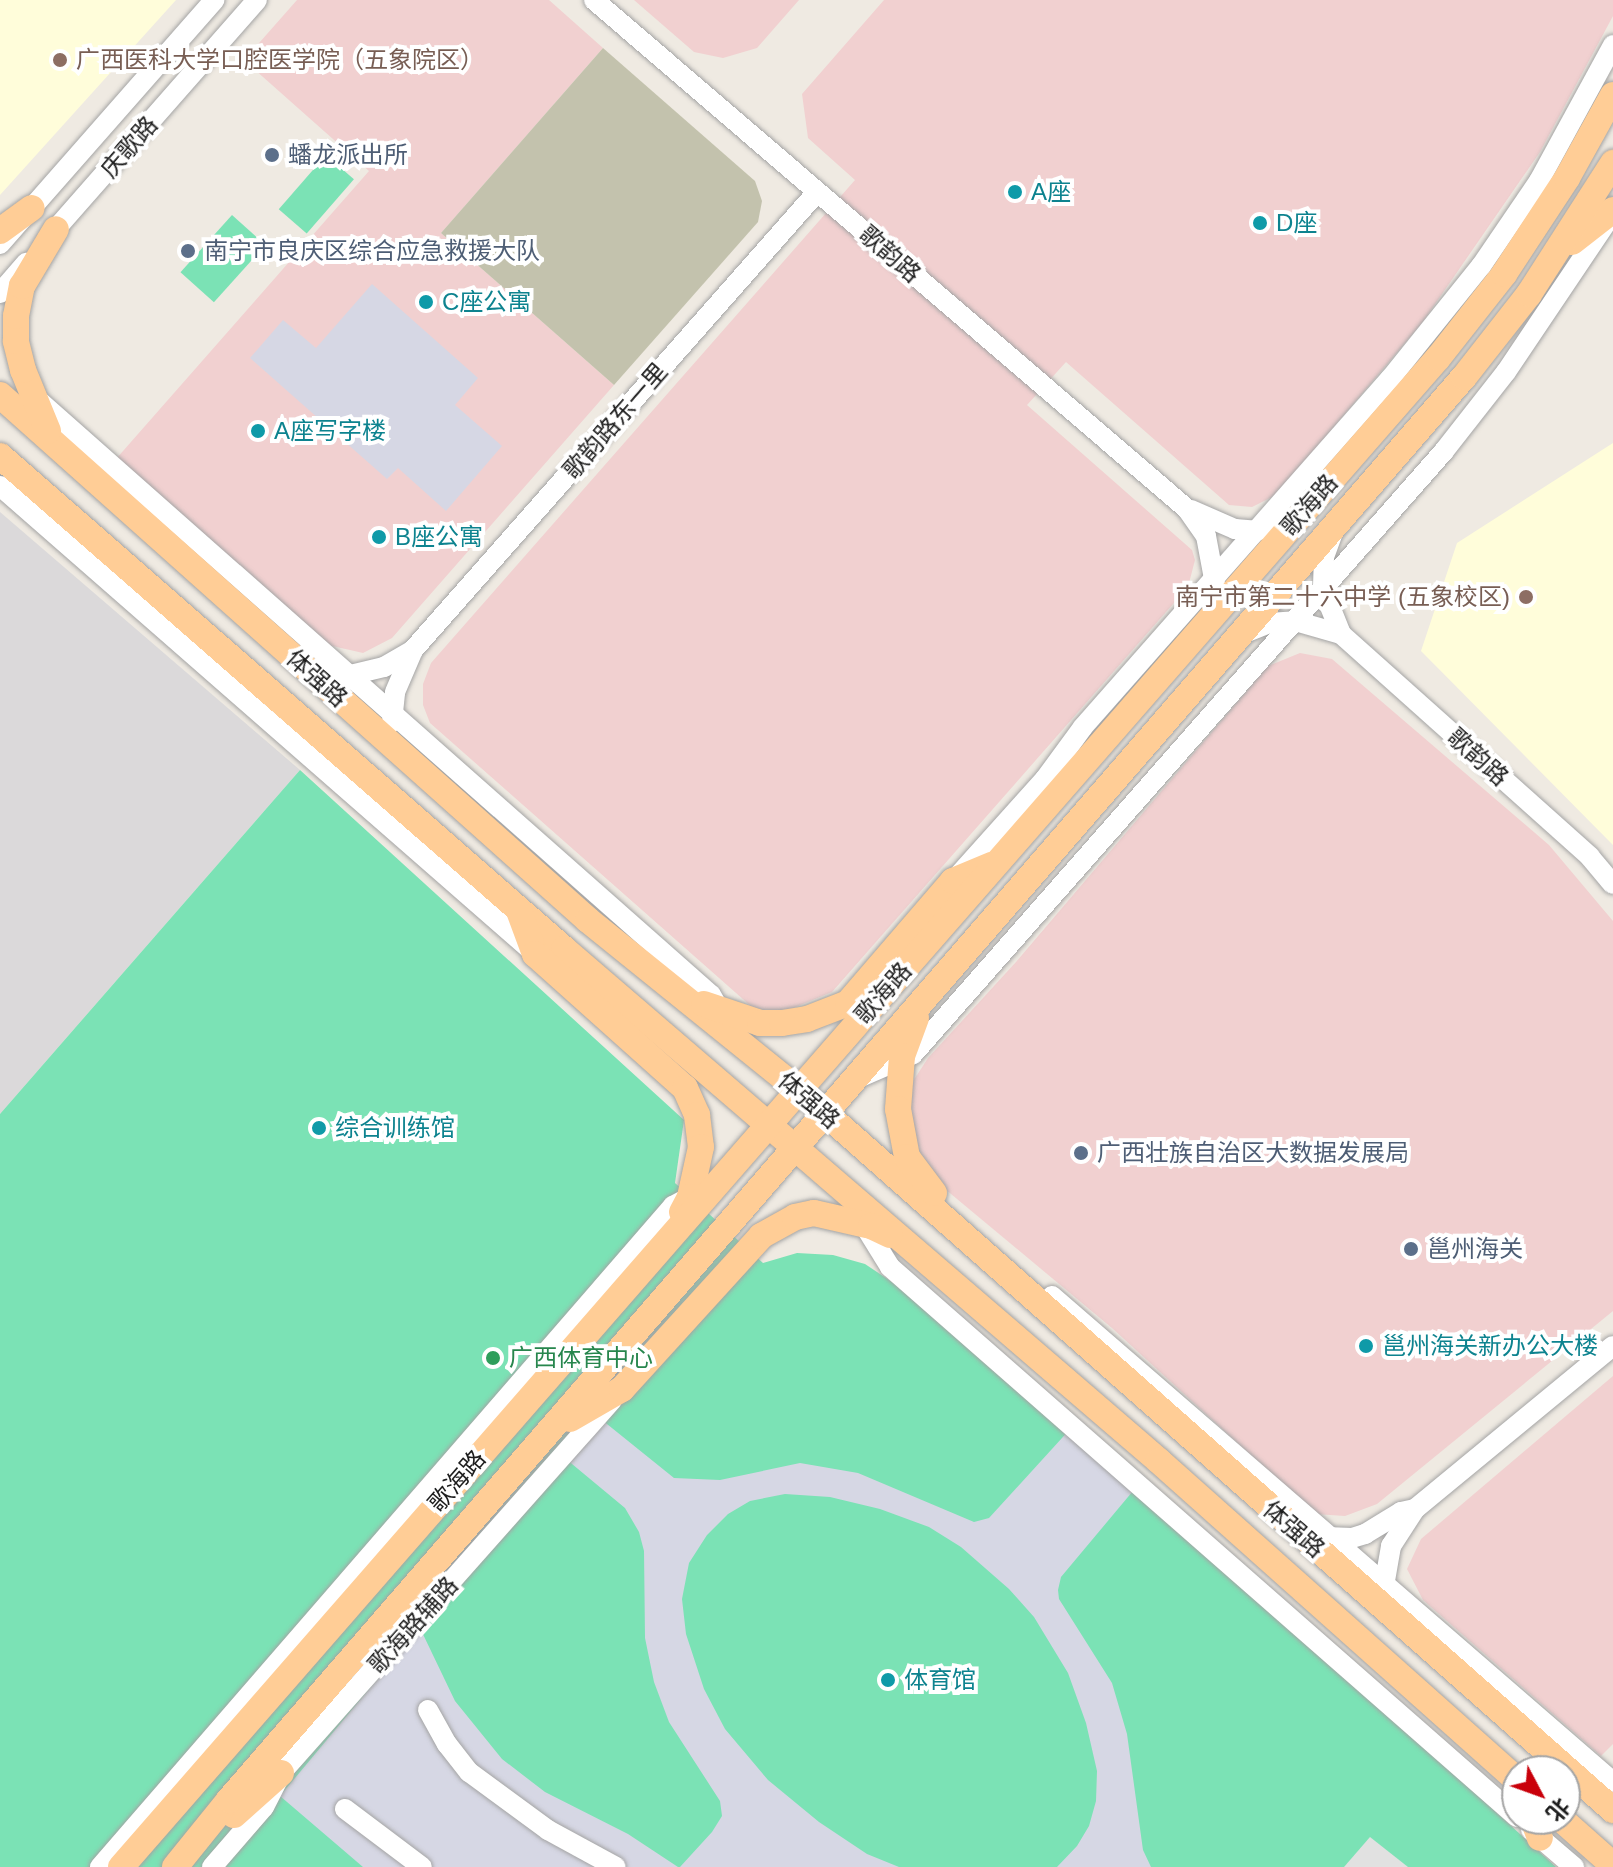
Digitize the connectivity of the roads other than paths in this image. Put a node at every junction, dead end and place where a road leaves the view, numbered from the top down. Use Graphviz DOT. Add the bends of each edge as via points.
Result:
graph roads {
  1 [pos="214,0"];
  2 [pos="257,0"];
  3 [pos="594,0"];
  4 [pos="1613,45"];
  5 [pos="1613,95"];
  6 [pos="97,133"];
  7 [pos="122,155"];
  8 [pos="1613,163"];
  9 [pos="817,192"];
  10 [pos="32,208"];
  11 [pos="1613,212"];
  12 [pos="56,229"];
  13 [pos="0,231"];
  14 [pos="0,244"];
  15 [pos="1554,256"];
  16 [pos="0,293"];
  17 [pos="0,395"];
  18 [pos="32,395"];
  19 [pos="55,444"];
  20 [pos="3,467"];
  21 [pos="1313,501"];
  22 [pos="1187,509"];
  23 [pos="1337,523"];
  24 [pos="1256,531"];
  25 [pos="1215,578"];
  26 [pos="1323,589"];
  27 [pos="1211,617"];
  28 [pos="1295,621"];
  29 [pos="1341,634"];
  30 [pos="1238,635"];
  31 [pos="413,650"];
  32 [pos="350,676"];
  33 [pos="318,679"];
  34 [pos="393,714"];
  35 [pos="393,746"];
  36 [pos="998,862"];
  37 [pos="953,881"];
  38 [pos="1613,884"];
  39 [pos="517,908"];
  40 [pos="535,954"];
  41 [pos="932,990"];
  42 [pos="676,991"];
  43 [pos="720,1011"];
  44 [pos="742,1044"];
  45 [pos="901,1059"];
  46 [pos="854,1080"];
  47 [pos="799,1090"];
  48 [pos="825,1113"];
  49 [pos="769,1123"];
  50 [pos="797,1146"];
  51 [pos="838,1182"];
  52 [pos="717,1183"];
  53 [pos="690,1197"];
  54 [pos="863,1224"];
  55 [pos="665,1242"];
  56 [pos="911,1245"];
  57 [pos="1052,1296"];
  58 [pos="1081,1340"];
  59 [pos="1613,1346"];
  60 [pos="622,1389"];
  61 [pos="553,1429"];
  62 [pos="1415,1509"];
  63 [pos="1297,1532"];
  64 [pos="1329,1538"];
  65 [pos="1385,1598"];
  66 [pos="428,1710"];
  67 [pos="1501,1766"];
  68 [pos="281,1773"];
  69 [pos="1613,1782"];
  70 [pos="1501,1803"];
  71 [pos="345,1809"];
  72 [pos="1613,1810"];
  73 [pos="1544,1835"];
  74 [pos="1579,1835"];
  75 [pos="1613,1865"];
  76 [pos="176,1866"];
  77 [pos="100,1867"];
  78 [pos="121,1867"];
  79 [pos="212,1867"];
  80 [pos="422,1867"];
  81 [pos="616,1867"];
  82 [pos="1574,1867"];
  1 -- 6 [label="street, 庆歌路"];
  2 -- 7 [label="street, 庆歌路"];
  3 -- 9 [label="street, 歌韵路"];
  4 -- 24 [label="street" via="1539,181 1481,266"];
  5 -- 21 [label="main road, 歌海路" via="1504,274"];
  6 -- 7 [label="street"];
  6 -- 10 [label="street, 庆歌路"];
  7 -- 12 [label="street, 庆歌路"];
  8 -- 15 [label="main road, 歌海路"];
  9 -- 22 [label="street, 歌韵路"];
  9 -- 31 [label="street, 歌韵路东一里"];
  10 -- 13 [label="main road"];
  10 -- 14 [label="street, 庆歌路"];
  11 -- 15 [label="main road"];
  11 -- 26 [label="street" via="1506,372"];
  12 -- 16 [label="street, 庆歌路"];
  12 -- 18 [label="main road" via="22,286 16,316 16,341"];
  15 -- 23 [label="main road, 歌海路" via="1464,377"];
  17 -- 19 [label="main road, 体强路"];
  18 -- 19 [label="main road"];
  18 -- 32 [label="street"];
  19 -- 33 [label="main road, 体强路"];
  20 -- 39 [label="main road, 体强路"];
  20 -- 40 [label="street"];
  21 -- 24 [label="street" via="1278,524"];
  21 -- 27 [label="main road, 歌海路"];
  22 -- 24 [label="street, 歌韵路" via="1226,526"];
  22 -- 25 [label="street, 歌韵路" via="1206,536"];
  23 -- 26 [label="street" via="1324,557"];
  23 -- 30 [label="main road, 歌海路"];
  24 -- 25 [label="street"];
  25 -- 27 [label="street, 歌韵路"];
  25 -- 37 [label="street"];
  26 -- 28 [label="street"];
  26 -- 29 [label="street"];
  27 -- 36 [label="main road, 歌海路"];
  28 -- 29 [label="street"];
  28 -- 30 [label="street" via="1269,623"];
  28 -- 45 [label="street" via="913,1054"];
  29 -- 38 [label="street, 歌韵路" via="1590,857"];
  30 -- 41 [label="main road, 歌海路"];
  31 -- 32 [label="street, 歌韵路东一里" via="384,667"];
  31 -- 34 [label="street, 歌韵路东一里" via="395,692"];
  32 -- 33 [label="street, 歌韵路东一里"];
  32 -- 34 [label="street"];
  33 -- 35 [label="main road, 体强路"];
  34 -- 35 [label="street, 歌韵路东一里"];
  34 -- 43 [label="street" via="711,995"];
  35 -- 42 [label="main road, 体强路"];
  36 -- 37 [label="main road"];
  36 -- 47 [label="main road, 歌海路"];
  37 -- 43 [label="main road" via="848,1003 782,1023 760,1023"];
  39 -- 40 [label="main road"];
  39 -- 49 [label="main road, 体强路"];
  40 -- 53 [label="main road" via="685,1088 697,1115 701,1147"];
  41 -- 45 [label="main road" via="909,1030"];
  41 -- 46 [label="main road, 歌海路"];
  42 -- 43 [label="main road"];
  42 -- 44 [label="main road, 体强路"];
  43 -- 44 [label="street"];
  44 -- 47 [label="main road, 体强路"];
  45 -- 46 [label="street"];
  45 -- 57 [label="main road" via="900,1121 913,1167 925,1185"];
  46 -- 48 [label="main road, 歌海路"];
  47 -- 48 [label="main road, 体强路"];
  47 -- 49 [label="main road, 歌海路"];
  48 -- 50 [label="main road, 歌海路"];
  48 -- 58 [label="main road, 体强路"];
  49 -- 50 [label="main road, 体强路"];
  49 -- 52 [label="main road, 歌海路"];
  50 -- 51 [label="main road, 体强路"];
  50 -- 61 [label="main road, 歌海路"];
  51 -- 54 [label="street"];
  51 -- 56 [label="main road, 体强路"];
  52 -- 53 [label="street"];
  52 -- 55 [label="main road, 歌海路"];
  53 -- 55 [label="main road"];
  53 -- 77 [label="street" via="673,1206"];
  54 -- 56 [label="main road"];
  54 -- 60 [label="main road" via="814,1213 761,1236"];
  54 -- 70 [label="street" via="890,1267"];
  55 -- 78 [label="main road, 歌海路"];
  56 -- 67 [label="main road, 体强路"];
  57 -- 58 [label="main road"];
  57 -- 64 [label="street"];
  58 -- 63 [label="main road, 体强路"];
  59 -- 62 [label="street"];
  60 -- 61 [label="main road"];
  60 -- 68 [label="street, 歌海路辅路"];
  61 -- 76 [label="main road, 歌海路"];
  62 -- 64 [label="street" via="1365,1534"];
  62 -- 65 [label="street" via="1391,1546"];
  63 -- 64 [label="street"];
  63 -- 65 [label="main road, 体强路"];
  64 -- 65 [label="street"];
  65 -- 69 [label="street"];
  65 -- 72 [label="main road, 体强路"];
  66 -- 81 [label="street" via="469,1772 548,1830"];
  68 -- 76 [label="main road"];
  68 -- 79 [label="street, 歌海路辅路" via="264,1807"];
  71 -- 80 [label="street"];
  73 -- 82 [label="street"];
  74 -- 75 [label="main road"];
}
